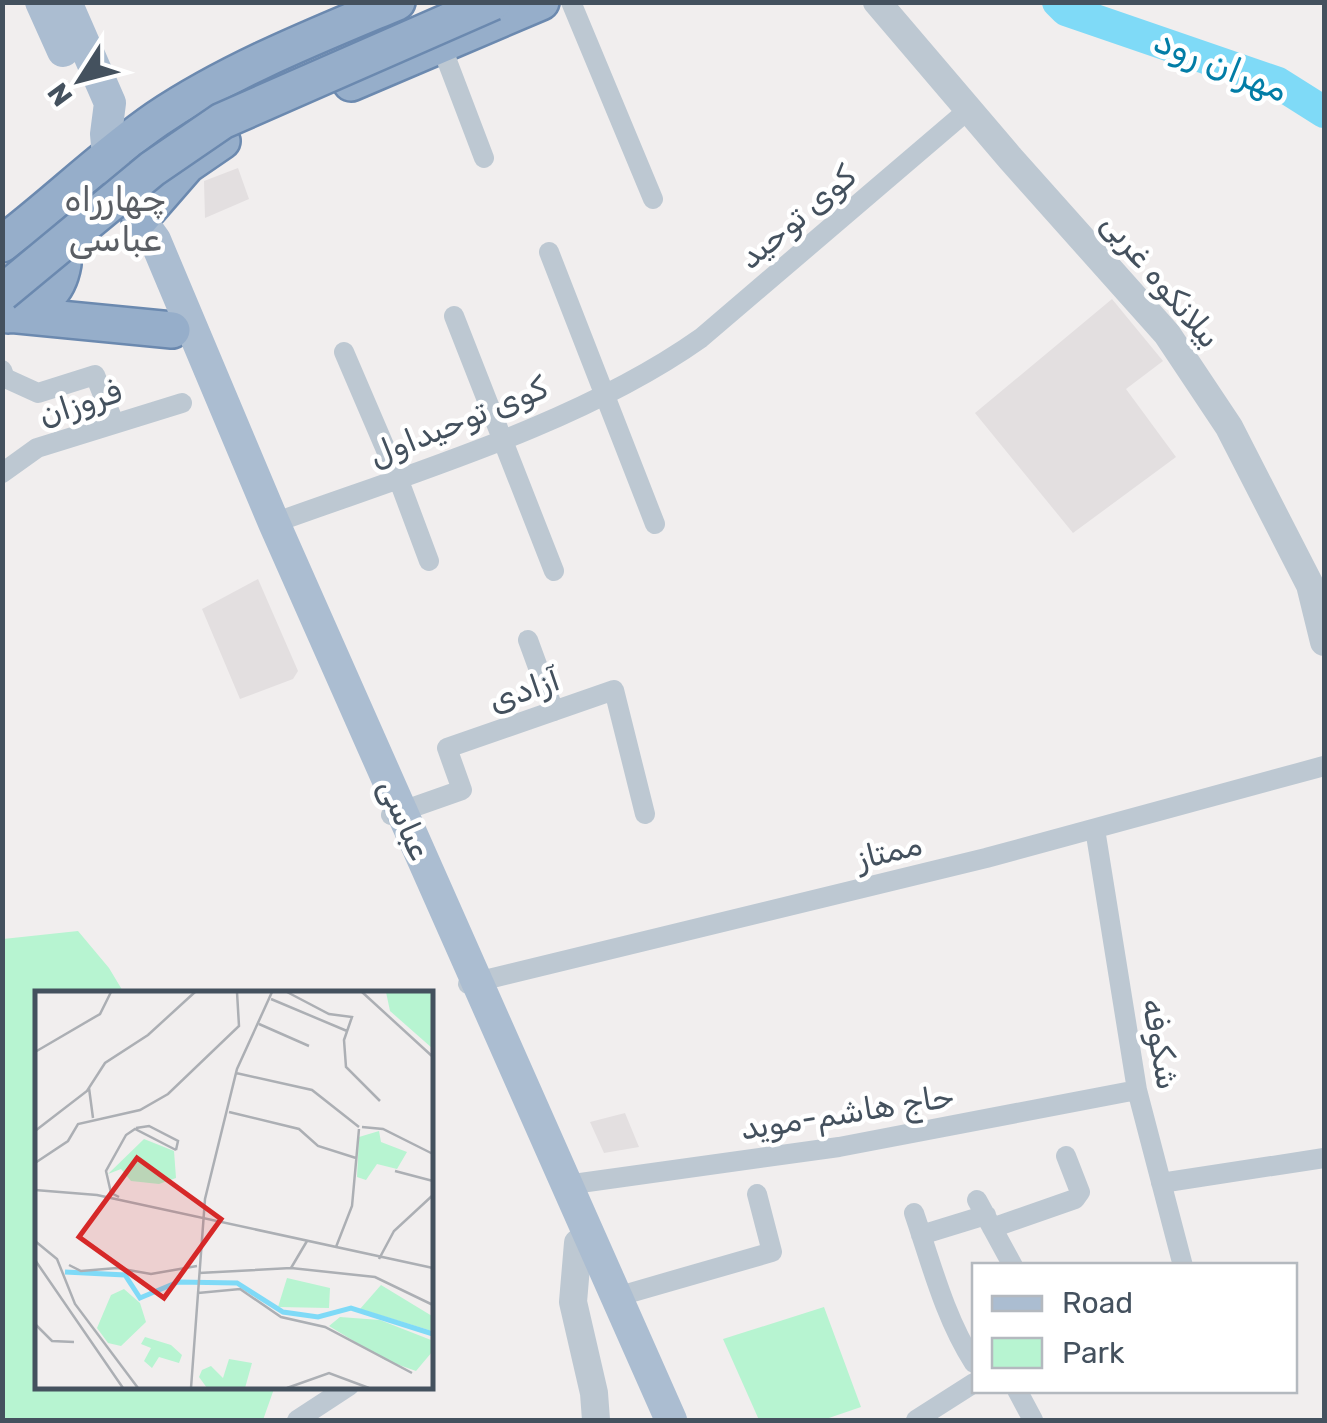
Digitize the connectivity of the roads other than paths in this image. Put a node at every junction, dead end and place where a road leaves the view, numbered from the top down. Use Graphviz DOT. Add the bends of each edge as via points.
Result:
graph roads {
  1 [pos="41,2"];
  2 [pos="66,2"];
  3 [pos="447,2"];
  4 [pos="493,2"];
  5 [pos="540,2"];
  6 [pos="572,2"];
  7 [pos="878,2"];
  8 [pos="381,9"];
  9 [pos="441,45"];
  10 [pos="386,68"];
  11 [pos="968,110"];
  12 [pos="107,145"];
  13 [pos="484,158"];
  14 [pos="653,199"];
  15 [pos="140,219"];
  16 [pos="14,235"];
  17 [pos="549,252"];
  18 [pos="2,267"];
  19 [pos="4,308"];
  20 [pos="454,316"];
  21 [pos="172,330"];
  22 [pos="344,352"];
  23 [pos="661,366"];
  24 [pos="2,370"];
  25 [pos="604,394"];
  26 [pos="182,403"];
  27 [pos="114,422"];
  28 [pos="502,439"];
  29 [pos="2,474"];
  30 [pos="398,478"];
  31 [pos="274,523"];
  32 [pos="655,524"];
  33 [pos="429,561"];
  34 [pos="554,571"];
  35 [pos="528,640"];
  36 [pos="1324,642"];
  37 [pos="554,711"];
  38 [pos="1324,766"];
  39 [pos="395,814"];
  40 [pos="645,814"];
  41 [pos="1094,829"];
  42 [pos="471,983"];
  43 [pos="1137,1090"];
  44 [pos="1066,1156"];
  45 [pos="1324,1158"];
  46 [pos="1161,1183"];
  47 [pos="566,1184"];
  48 [pos="757,1194"];
  49 [pos="914,1212"];
  50 [pos="985,1214"];
  51 [pos="921,1235"];
  52 [pos="578,1243"];
  53 [pos="1012,1263"];
  54 [pos="1182,1263"];
  55 [pos="616,1297"];
  56 [pos="972,1359"];
  57 [pos="972,1384"];
  58 [pos="346,1388"];
  59 [pos="1018,1393"];
  60 [pos="297,1420"];
  61 [pos="596,1420"];
  62 [pos="659,1420"];
  63 [pos="671,1420"];
  64 [pos="916,1420"];
  65 [pos="1032,1420"];
  1 -- 12 [label="main road, عباسى"];
  2 -- 12 [label="main road, عباسى" via="110,103"];
  3 -- 18 [label="highway" via="204,110"];
  4 -- 19 [label="highway, bridge" via="222,120 152,170"];
  5 -- 9 [label="highway"];
  6 -- 14 [label="street"];
  7 -- 11 [label="street, بیلانکوه غربی"];
  8 -- 10 [label="highway" via="356,31 356,50 365,62"];
  8 -- 12 [label="highway"];
  9 -- 10 [label="highway"];
  9 -- 13 [label="street"];
  10 -- 15 [label="highway" via="230,135 187,165"];
  11 -- 23 [label="street, کوی توحید"];
  11 -- 36 [label="street, بیلانکوه غربی" via="1167,334 1230,427 1310,585"];
  12 -- 15 [label="main road, عباسى"];
  12 -- 16 [label="highway"];
  15 -- 21 [label="main road, عباسى" via="136,241"];
  15 -- 31 [label="main road, عباسى" via="198,336"];
  16 -- 19 [label="highway" via="39,231 62,264 59,284 42,300"];
  17 -- 25 [label="street"];
  19 -- 21 [label="highway"];
  20 -- 28 [label="street"];
  21 -- 39 [label="main road, عباسى"];
  22 -- 30 [label="street"];
  23 -- 25 [label="street, کوی توحیداول"];
  24 -- 27 [label="street" via="5,378 38,393 95,375"];
  25 -- 28 [label="street, کوی توحیداول"];
  25 -- 32 [label="street"];
  26 -- 27 [label="street, فروزان"];
  27 -- 29 [label="street, فروزان" via="37,448"];
  28 -- 30 [label="street, کوی توحیداول"];
  28 -- 34 [label="street"];
  30 -- 31 [label="street, کوی توحیداول"];
  30 -- 33 [label="street"];
  31 -- 39 [label="main road, عباسى"];
  35 -- 37 [label="street"];
  37 -- 39 [label="street, آزادی" via="447,748 462,790"];
  37 -- 40 [label="street, آزادی" via="614,690"];
  38 -- 41 [label="street, ممتاز"];
  39 -- 42 [label="main road, عباسى"];
  41 -- 42 [label="street, ممتاز"];
  41 -- 43 [label="street, شکوفه"];
  42 -- 47 [label="main road, عباسى"];
  42 -- 52 [label="main road, عباسى"];
  43 -- 46 [label="street, شکوفه"];
  43 -- 47 [label="street, حاج هاشم-موید" via="839,1147"];
  44 -- 50 [label="street" via="1080,1192 1076,1199"];
  45 -- 46 [label="street"];
  46 -- 54 [label="street, شکوفه"];
  47 -- 55 [label="main road, عباسى"];
  48 -- 55 [label="street" via="772,1252"];
  49 -- 51 [label="street"];
  50 -- 51 [label="street"];
  50 -- 53 [label="street"];
  51 -- 56 [label="street"];
  52 -- 61 [label="street" via="573,1302"];
  52 -- 62 [label="main road, عباسى"];
  55 -- 63 [label="main road, عباسى"];
  57 -- 64 [label="street"];
  58 -- 60 [label="street"];
  59 -- 65 [label="street"];
}
